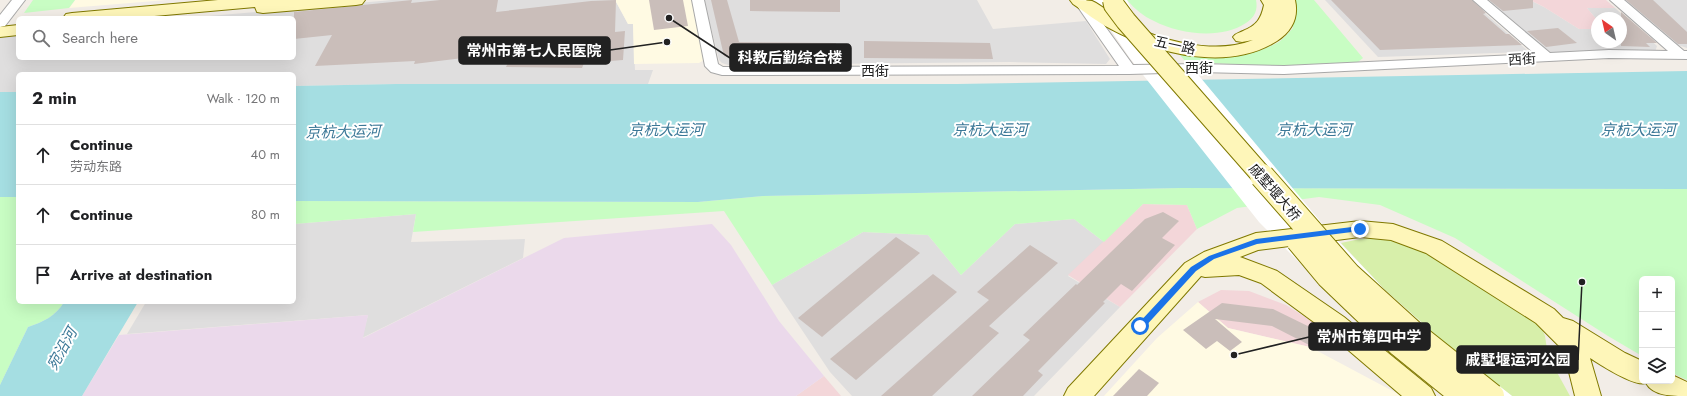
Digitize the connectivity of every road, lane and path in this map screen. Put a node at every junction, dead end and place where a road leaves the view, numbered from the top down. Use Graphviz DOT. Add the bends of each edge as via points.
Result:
graph roads {
  1 [pos="19,0"];
  2 [pos="278,0"];
  3 [pos="356,0"];
  4 [pos="698,0"];
  5 [pos="1079,0"];
  6 [pos="1098,0"];
  7 [pos="1102,0"];
  8 [pos="1113,0"];
  9 [pos="1270,0"];
  10 [pos="1286,0"];
  11 [pos="1479,0"];
  12 [pos="1616,0"];
  13 [pos="95,16"];
  14 [pos="176,16"];
  15 [pos="16,23"];
  16 [pos="0,24"];
  17 [pos="1271,29"];
  18 [pos="16,30"];
  19 [pos="0,32"];
  20 [pos="1684,55"];
  21 [pos="1548,58"];
  22 [pos="1129,70"];
  23 [pos="1193,269"];
  24 [pos="1545,316"];
  25 [pos="1639,372"];
  26 [pos="1665,384"];
  27 [pos="1687,394"];
  28 [pos="1077,396"];
  29 [pos="1422,396"];
  30 [pos="1463,396"];
  31 [pos="1492,396"];
  32 [pos="1588,396"];
  33 [pos="1678,396"];
  1 -- 16 [label="street"];
  2 -- 13 [label="main road"];
  3 -- 14 [label="main road"];
  4 -- 22 [label="street, 西街" via="712,66 722,71"];
  5 -- 17 [label="main road, 五一路" via="1121,28 1162,44 1211,52 1258,45"];
  5 -- 22 [label="street"];
  6 -- 17 [label="main road, 五一路" via="1124,17 1183,37 1210,41 1246,36"];
  7 -- 30 [label="main road, 戚墅堰大桥, bridge" via="1110,19 1328,276 1400,345"];
  8 -- 31 [label="main road, 戚墅堰大桥, bridge" via="1126,20 1349,275 1413,333"];
  9 -- 17 [label="main road" via="1273,5 1269,19"];
  10 -- 17 [label="main road" via="1287,20"];
  11 -- 21 [label="street"];
  12 -- 20 [label="street"];
  15 -- 16 [label="main road"];
  18 -- 19 [label="main road"];
  20 -- 21 [label="street, 西街" via="1609,54"];
  21 -- 22 [label="street, 西街" via="1284,70"];
  23 -- 24 [label="main road" via="1212,258 1256,242 1360,229 1392,232 1434,247"];
  23 -- 28 [label="main road"];
  23 -- 29 [label="main road" via="1240,266 1269,277 1335,324"];
  24 -- 25 [label="main road" via="1616,361"];
  24 -- 32 [label="main road" via="1571,342"];
  26 -- 27 [label="main road"];
  27 -- 33 [label="main road"];
}
